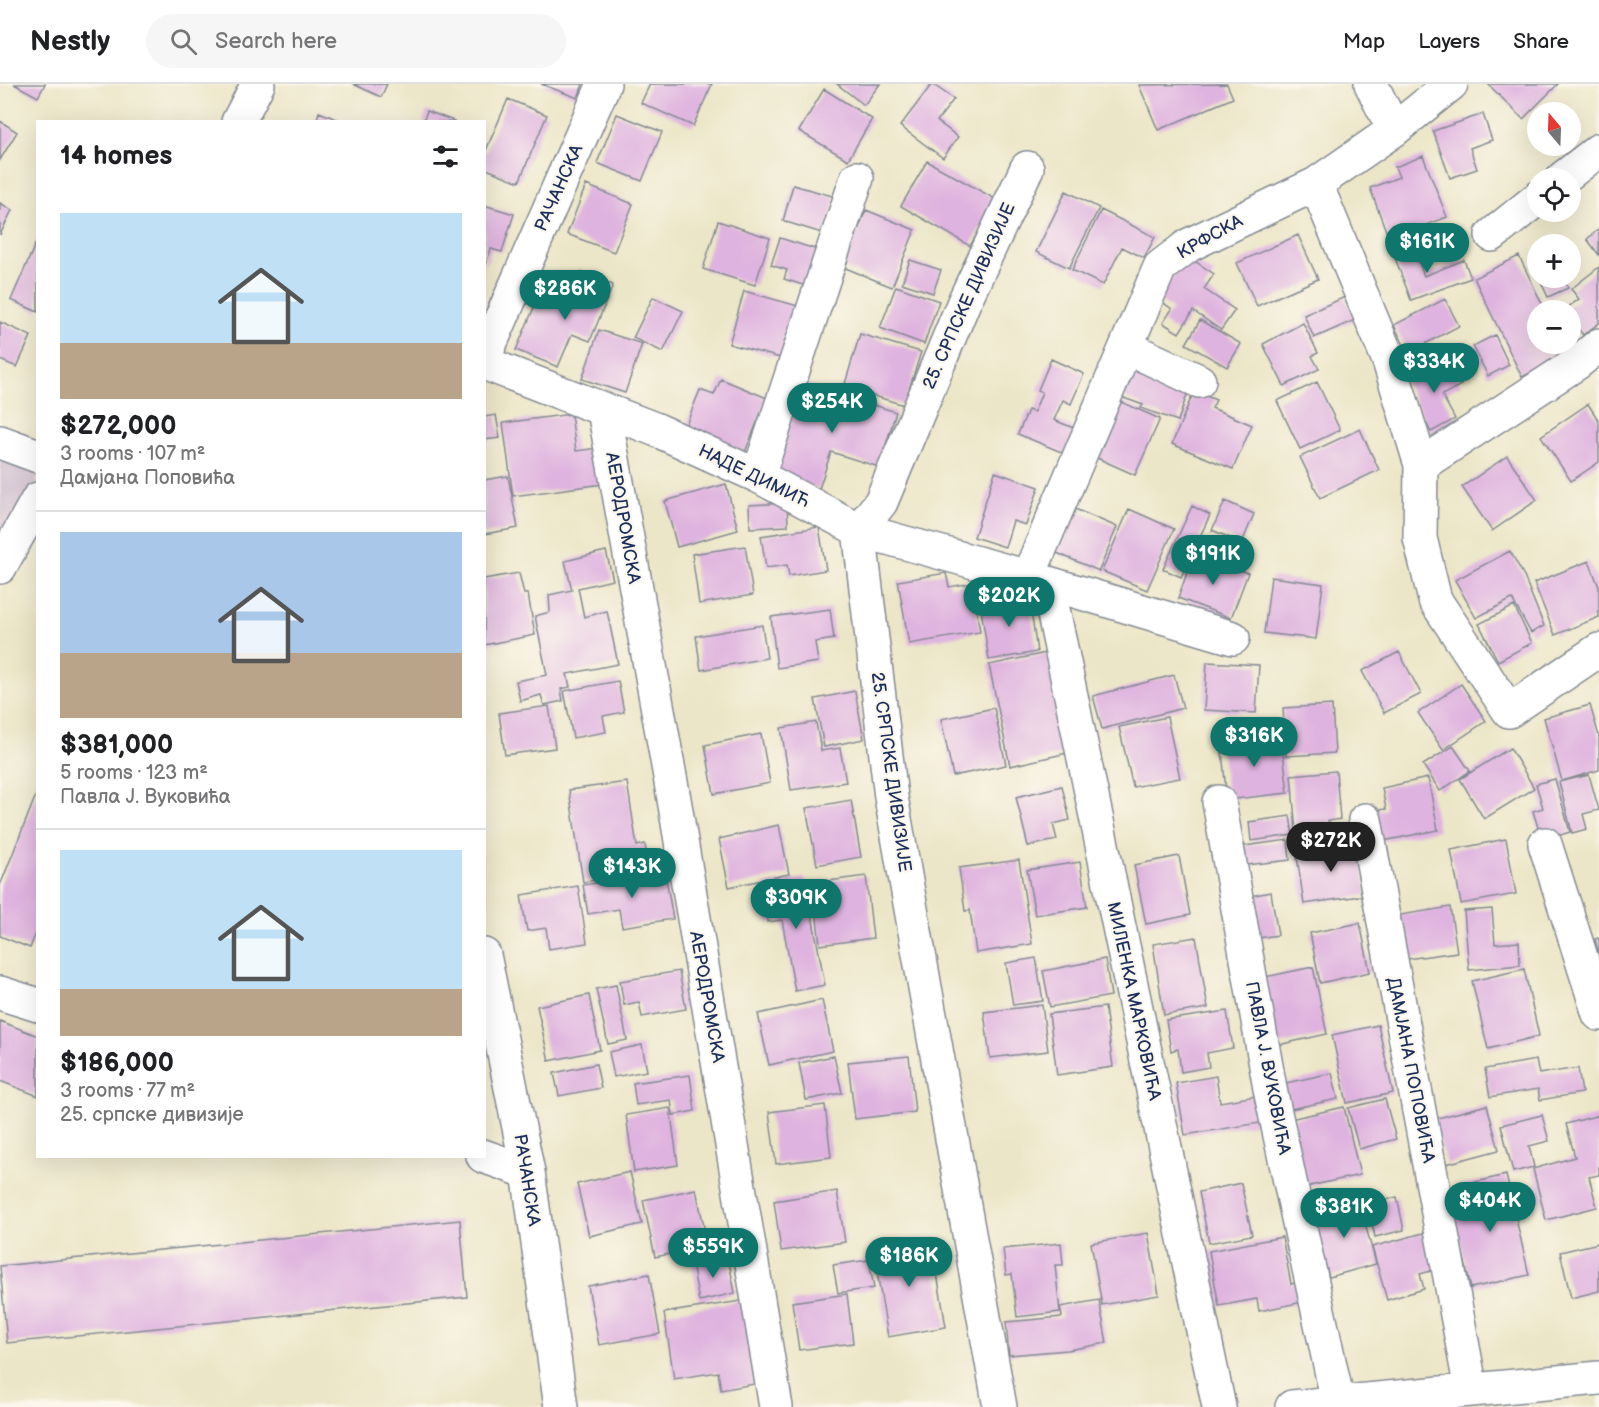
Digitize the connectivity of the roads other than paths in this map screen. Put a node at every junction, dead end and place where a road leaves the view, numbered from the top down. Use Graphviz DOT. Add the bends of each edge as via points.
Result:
graph roads {
  1 [pos="258,84"];
  2 [pos="604,84"];
  3 [pos="1371,84"];
  4 [pos="1451,84"];
  5 [pos="239,120"];
  6 [pos="1394,130"];
  7 [pos="1599,150"];
  8 [pos="1027,168"];
  9 [pos="1576,168"];
  10 [pos="857,178"];
  11 [pos="1316,184"];
  12 [pos="1527,207"];
  13 [pos="1492,235"];
  14 [pos="1599,345"];
  15 [pos="1126,347"];
  16 [pos="486,353"];
  17 [pos="486,364"];
  18 [pos="1199,381"];
  19 [pos="604,410"];
  20 [pos="0,442"];
  21 [pos="36,455"];
  22 [pos="1421,465"];
  23 [pos="758,476"];
  24 [pos="36,503"];
  25 [pos="860,530"];
  26 [pos="0,567"];
  27 [pos="1039,586"];
  28 [pos="1233,638"];
  29 [pos="1599,650"];
  30 [pos="1219,802"];
  31 [pos="1365,820"];
  32 [pos="1545,844"];
  33 [pos="487,987"];
  34 [pos="0,993"];
  35 [pos="36,1004"];
  36 [pos="1599,1014"];
  37 [pos="486,1157"];
  38 [pos="528,1172"];
  39 [pos="1599,1378"];
  40 [pos="1471,1390"];
  41 [pos="1338,1402"];
  42 [pos="561,1407"];
  43 [pos="776,1407"];
  44 [pos="1000,1407"];
  45 [pos="1219,1407"];
  46 [pos="1292,1407"];
  1 -- 5 [label="street"];
  2 -- 16 [label="street, РАЧАНСКА"];
  3 -- 6 [label="street"];
  4 -- 6 [label="street, КРФСКА"];
  6 -- 11 [label="street, КРФСКА"];
  7 -- 9 [label="street"];
  8 -- 25 [label="street, 25. СРПСКЕ ДИВИЗИЈЕ" via="964,302 881,502"];
  10 -- 23 [label="street"];
  11 -- 15 [label="street, КРФСКА" via="1190,245 1160,267"];
  11 -- 22 [label="street" via="1389,361"];
  12 -- 13 [label="street"];
  14 -- 22 [label="street"];
  15 -- 18 [label="street"];
  15 -- 27 [label="street, КРФСКА"];
  17 -- 19 [label="street, НАДЕ ДИМИЋ"];
  19 -- 23 [label="street, НАДЕ ДИМИЋ"];
  19 -- 43 [label="street, АЕРОДРОМСКА"];
  20 -- 21 [label="street"];
  22 -- 29 [label="street" via="1420,538 1435,600 1509,711"];
  23 -- 25 [label="street, НАДЕ ДИМИЋ"];
  24 -- 26 [label="street"];
  25 -- 27 [label="street, НАДЕ ДИМИЋ"];
  25 -- 44 [label="street, 25. СРПСКЕ ДИВИЗИЈЕ" via="891,797"];
  27 -- 28 [label="street, НАДЕ ДИМИЋ"];
  27 -- 45 [label="street, МИЛЕНКА МАРКОВИЋА"];
  30 -- 41 [label="street, ПАВЛА Ј. ВУКОВИЋА" via="1271,1094"];
  31 -- 40 [label="street, ДАМЈАНА ПОПОВИЋА"];
  32 -- 36 [label="street"];
  33 -- 38 [label="street, РАЧАНСКА"];
  34 -- 35 [label="street"];
  37 -- 38 [label="street"];
  38 -- 42 [label="street, РАЧАНСКА"];
  39 -- 40 [label="street"];
  40 -- 41 [label="street"];
  41 -- 46 [label="street"];
}
